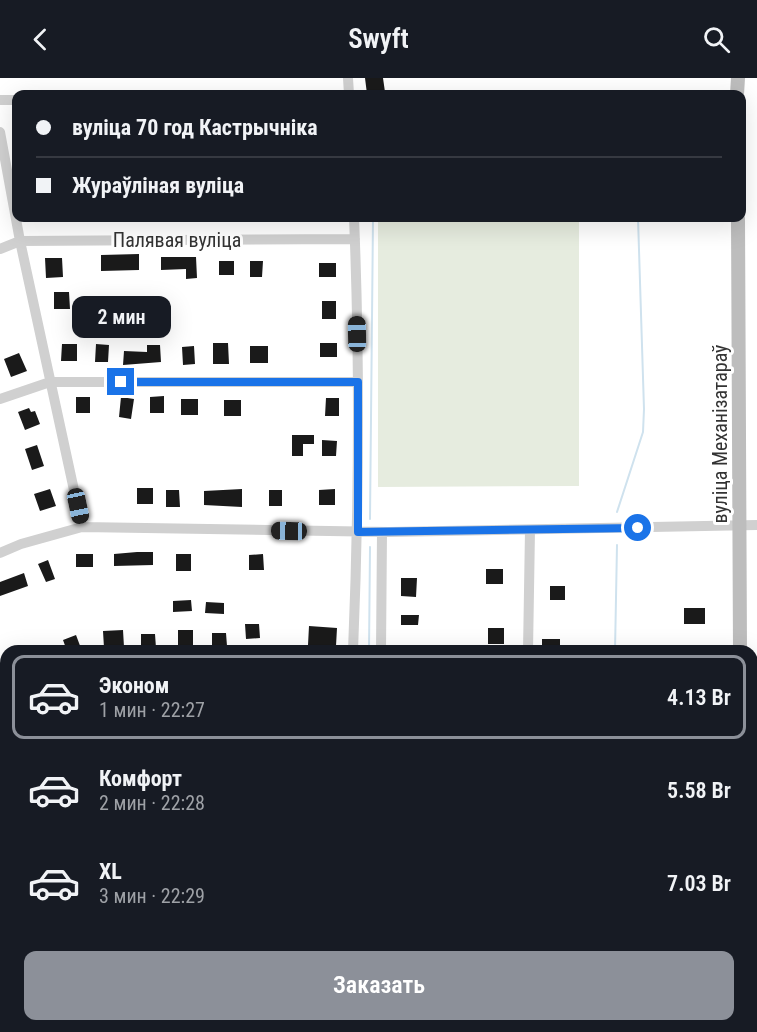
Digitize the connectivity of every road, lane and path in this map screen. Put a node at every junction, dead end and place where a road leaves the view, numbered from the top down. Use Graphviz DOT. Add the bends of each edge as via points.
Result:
graph roads {
  1 [pos="0,132"];
  2 [pos="12,197"];
  3 [pos="17,222"];
  4 [pos="354,222"];
  5 [pos="738,222"];
  6 [pos="355,239"];
  7 [pos="20,241"];
  8 [pos="0,249"];
  9 [pos="50,382"];
  10 [pos="358,382"];
  11 [pos="0,399"];
  12 [pos="740,525"];
  13 [pos="757,525"];
  14 [pos="82,527"];
  15 [pos="530,530"];
  16 [pos="358,532"];
  17 [pos="382,532"];
  18 [pos="0,553"];
  19 [pos="353,645"];
  20 [pos="381,645"];
  21 [pos="528,645"];
  22 [pos="740,645"];
  1 -- 2 [label="street"];
  3 -- 7 [label="street"];
  4 -- 6 [label="street"];
  5 -- 12 [label="street, вуліца Механізатараў"];
  6 -- 7 [label="street, Палявая вуліца"];
  6 -- 10 [label="street"];
  7 -- 8 [label="street, Палявая вуліца"];
  7 -- 9 [label="street"];
  9 -- 10 [label="street"];
  9 -- 11 [label="street"];
  9 -- 14 [label="street"];
  10 -- 16 [label="street"];
  12 -- 13 [label="street"];
  12 -- 15 [label="street"];
  12 -- 22 [label="street, вуліца Механізатараў"];
  14 -- 16 [label="street"];
  14 -- 18 [label="street"];
  15 -- 17 [label="street"];
  15 -- 21 [label="street"];
  16 -- 17 [label="street"];
  16 -- 19 [label="street"];
  17 -- 20 [label="street"];
}
